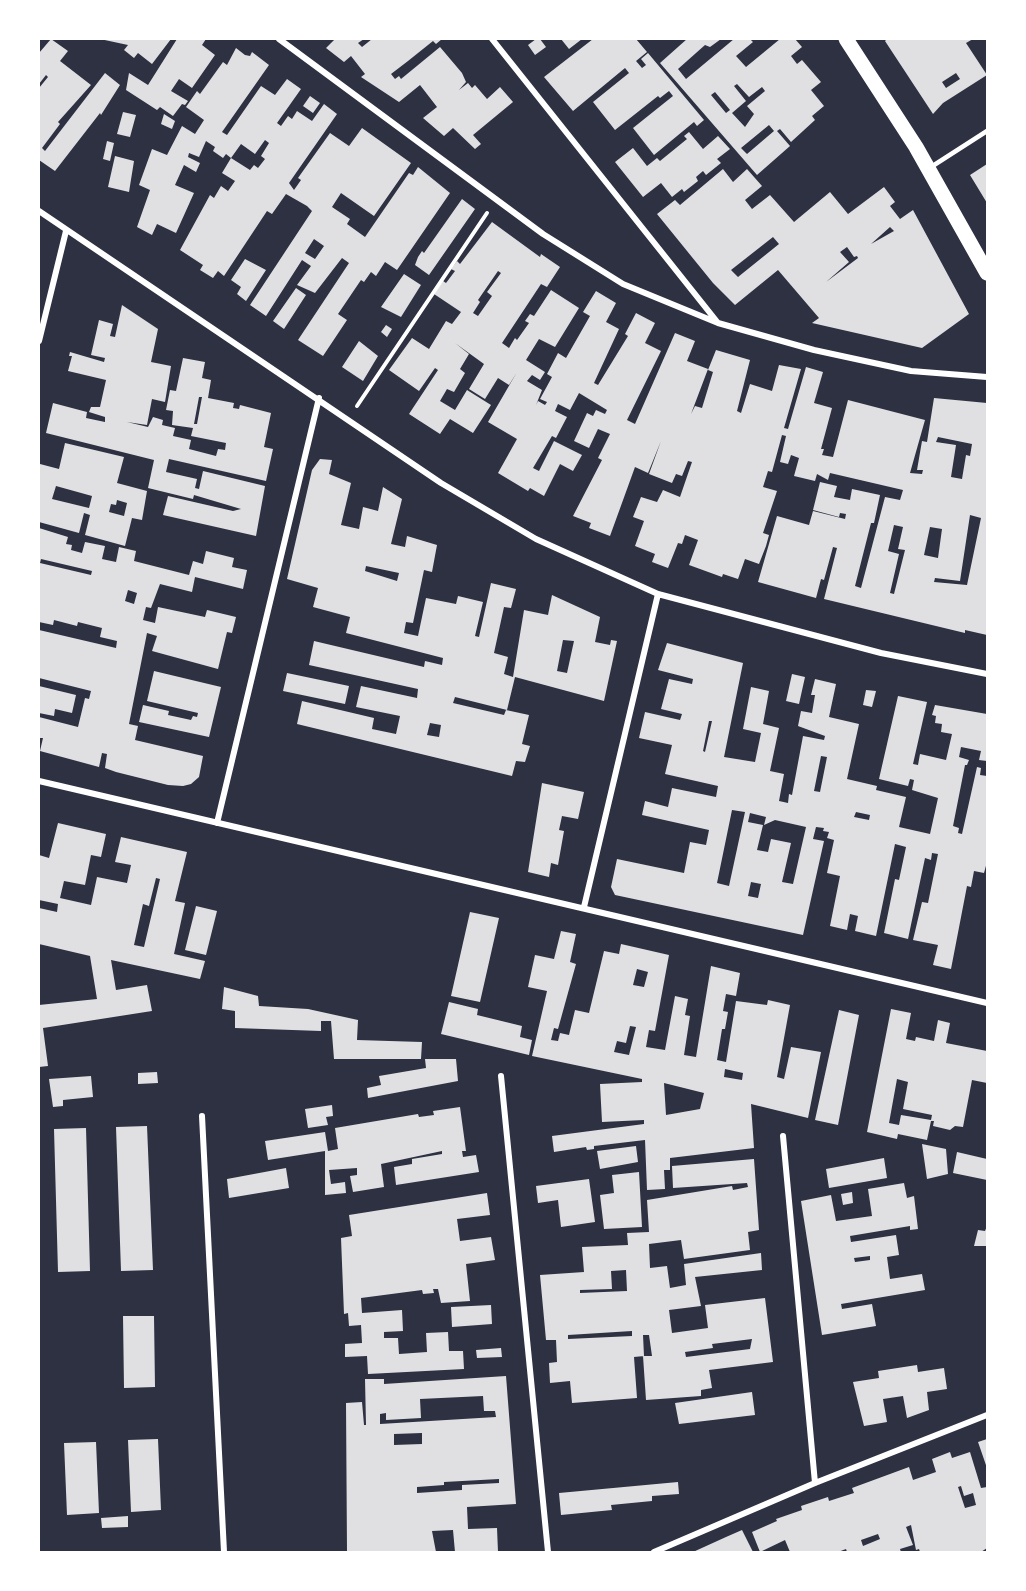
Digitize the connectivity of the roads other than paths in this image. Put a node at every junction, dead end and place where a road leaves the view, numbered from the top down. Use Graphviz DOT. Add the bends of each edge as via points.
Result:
graph roads {
  1 [pos="279,39"];
  2 [pos="492,39"];
  3 [pos="846,39"];
  4 [pos="987,130"];
  5 [pos="928,168"];
  6 [pos="39,211"];
  7 [pos="66,231"];
  8 [pos="987,273"];
  9 [pos="718,323"];
  10 [pos="39,341"];
  11 [pos="987,377"];
  12 [pos="319,398"];
  13 [pos="658,594"];
  14 [pos="987,674"];
  15 [pos="39,781"];
  16 [pos="218,823"];
  17 [pos="584,908"];
  18 [pos="987,1002"];
  19 [pos="501,1076"];
  20 [pos="202,1116"];
  21 [pos="783,1136"];
  22 [pos="987,1414"];
  23 [pos="815,1483"];
  24 [pos="224,1552"];
  25 [pos="548,1552"];
  26 [pos="654,1552"];
  1 -- 9 [label="street" via="543,234 623,284"];
  2 -- 9 [label="street"];
  3 -- 5 [label="main road"];
  4 -- 5 [label="lane"];
  5 -- 8 [label="main road"];
  6 -- 7 [label="street"];
  7 -- 10 [label="street"];
  7 -- 12 [label="street"];
  9 -- 11 [label="street" via="814,350 911,371"];
  12 -- 13 [label="street" via="441,483 536,539"];
  12 -- 16 [label="street"];
  13 -- 14 [label="street" via="881,653"];
  13 -- 17 [label="street"];
  15 -- 16 [label="street"];
  16 -- 17 [label="street"];
  17 -- 18 [label="street"];
  19 -- 25 [label="street"];
  20 -- 24 [label="street"];
  21 -- 23 [label="street"];
  22 -- 23 [label="street"];
  23 -- 26 [label="street"];
}
